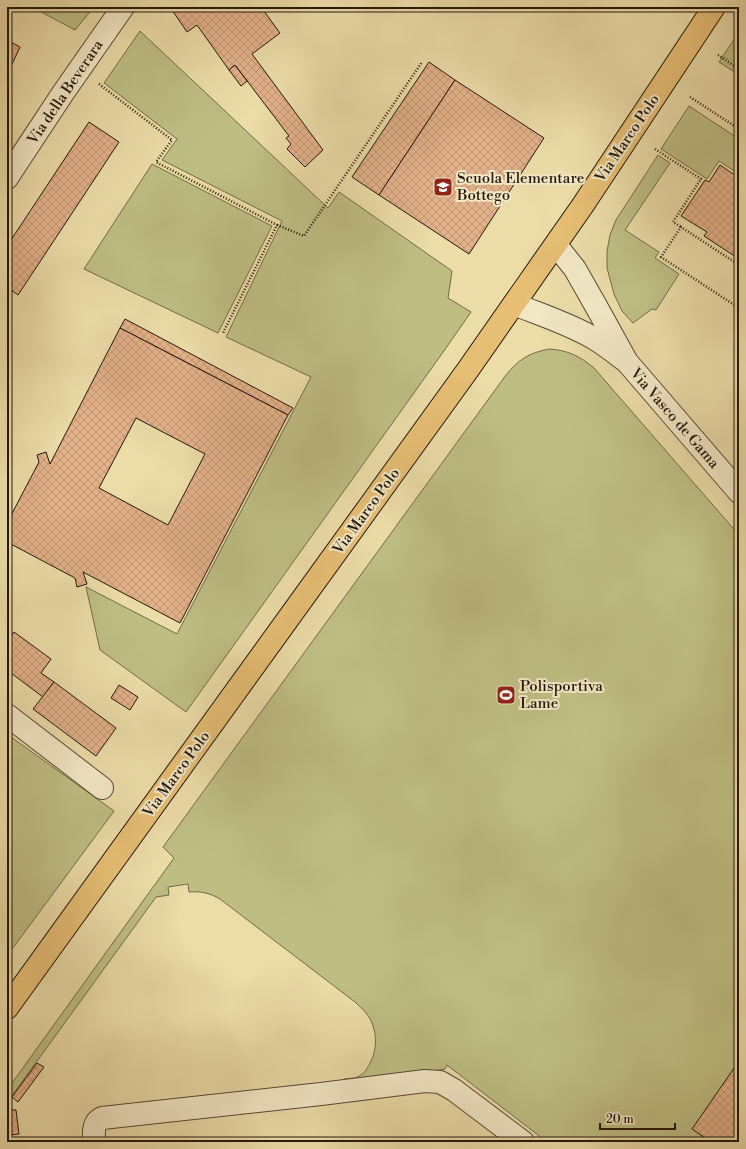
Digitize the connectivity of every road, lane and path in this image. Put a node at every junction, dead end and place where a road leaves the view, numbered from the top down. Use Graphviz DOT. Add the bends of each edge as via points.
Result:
graph roads {
  1 [pos="123,7"];
  2 [pos="714,7"];
  3 [pos="718,55"];
  4 [pos="422,62"];
  5 [pos="80,69"];
  6 [pos="739,69"];
  7 [pos="690,97"];
  8 [pos="739,129"];
  9 [pos="656,149"];
  10 [pos="7,178"];
  11 [pos="277,225"];
  12 [pos="680,227"];
  13 [pos="556,244"];
  14 [pos="739,265"];
  15 [pos="514,304"];
  16 [pos="739,308"];
  17 [pos="223,333"];
  18 [pos="627,362"];
  19 [pos="739,492"];
  20 [pos="7,715"];
  21 [pos="102,788"];
  22 [pos="7,1008"];
  23 [pos="739,1139"];
  24 [pos="94,1142"];
  25 [pos="523,1142"];
  26 [pos="737,1142"];
  1 -- 5 [label="street, Via della Beverara"];
  2 -- 13 [label="main road, Via Marco Polo"];
  3 -- 6 [label="path"];
  4 -- 11 [label="path" via="304,236"];
  5 -- 10 [label="street, Via della Beverara"];
  5 -- 11 [label="path" via="172,140 156,162"];
  7 -- 8 [label="path"];
  9 -- 12 [label="path" via="701,179 673,222"];
  11 -- 17 [label="path"];
  12 -- 14 [label="path"];
  12 -- 16 [label="path" via="661,257"];
  13 -- 15 [label="main road, Via Marco Polo"];
  13 -- 18 [label="street, Via Vasco de Gama" via="575,269"];
  15 -- 18 [label="street, Via Vasco de Gama" via="568,325"];
  15 -- 22 [label="main road, Via Marco Polo"];
  18 -- 19 [label="street, Via Vasco de Gama"];
  20 -- 21 [label="street"];
  23 -- 26 [label="path"];
  24 -- 25 [label="street" via="95,1125 102,1118 425,1081 440,1082 454,1090"];
}
